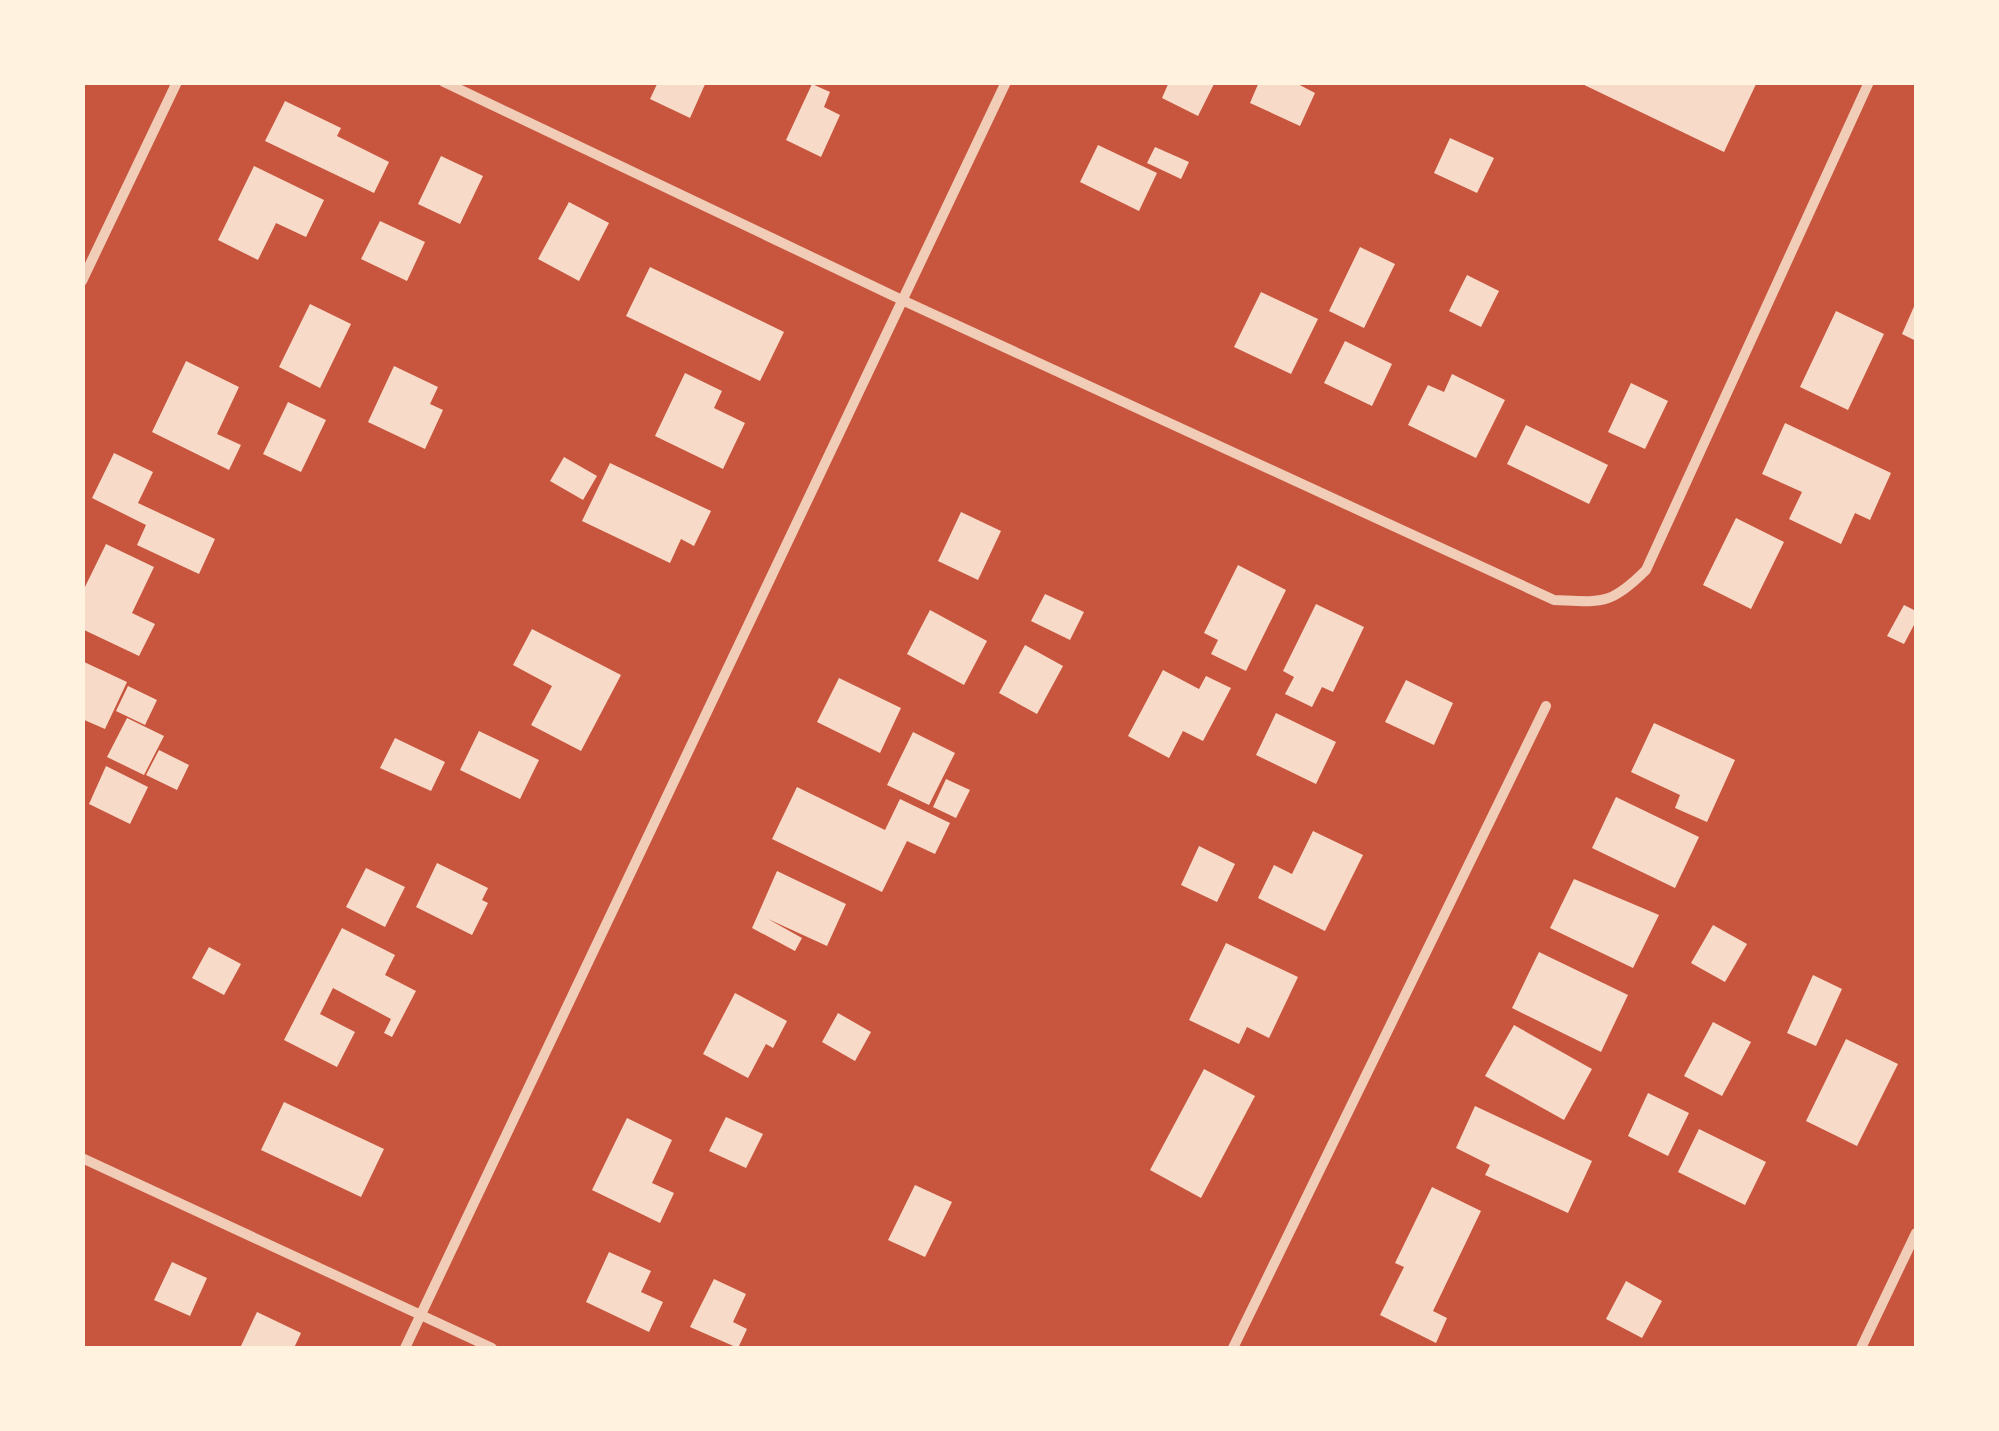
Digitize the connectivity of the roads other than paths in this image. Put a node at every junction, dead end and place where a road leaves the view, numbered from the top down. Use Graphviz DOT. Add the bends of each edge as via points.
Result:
graph roads {
  1 [pos="177,82"];
  2 [pos="444,82"];
  3 [pos="1006,82"];
  4 [pos="1869,82"];
  5 [pos="82,281"];
  6 [pos="902,300"];
  7 [pos="1546,706"];
  8 [pos="82,1158"];
  9 [pos="1916,1233"];
  10 [pos="421,1315"];
  11 [pos="406,1348"];
  12 [pos="492,1348"];
  13 [pos="1234,1348"];
  14 [pos="1862,1348"];
  1 -- 5 [label="street"];
  2 -- 6 [label="street"];
  3 -- 6 [label="street"];
  4 -- 6 [label="street" via="1646,570 1618,598 1554,600"];
  6 -- 10 [label="street"];
  7 -- 13 [label="street"];
  8 -- 10 [label="street"];
  9 -- 14 [label="street"];
  10 -- 11 [label="street"];
  10 -- 12 [label="street"];
}
